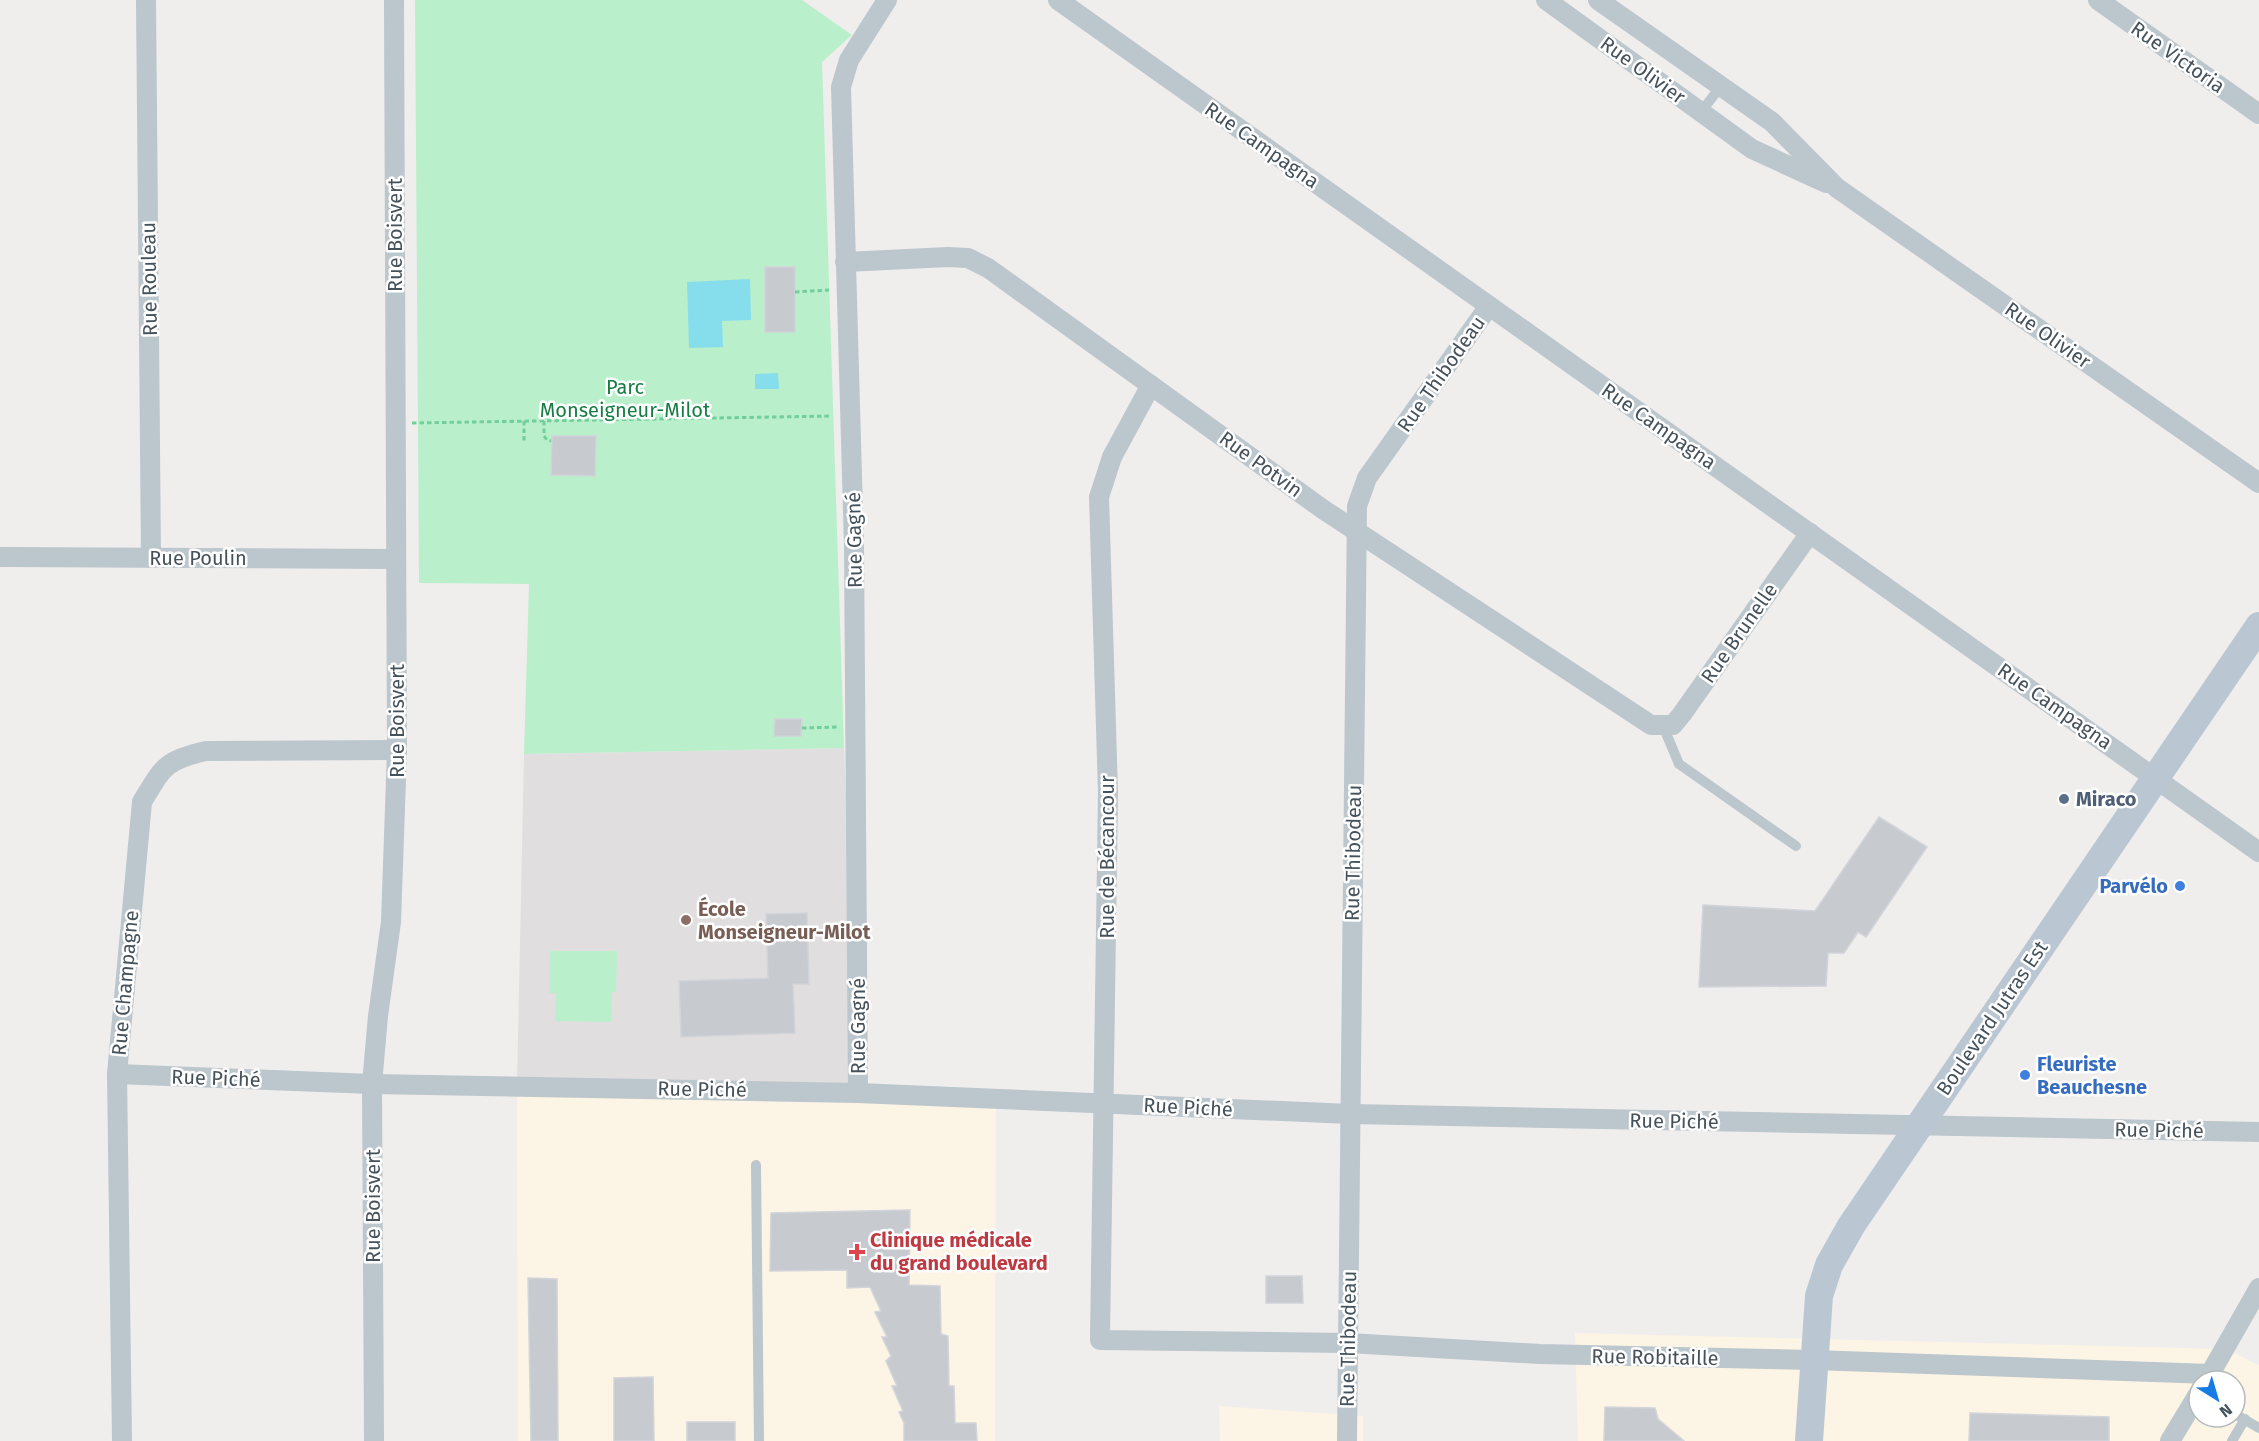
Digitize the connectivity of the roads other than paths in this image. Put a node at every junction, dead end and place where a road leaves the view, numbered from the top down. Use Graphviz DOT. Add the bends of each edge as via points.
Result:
graph roads {
  1 [pos="146,0"];
  2 [pos="394,0"];
  3 [pos="887,0"];
  4 [pos="1058,0"];
  5 [pos="1546,0"];
  6 [pos="1598,0"];
  7 [pos="2098,0"];
  8 [pos="1721,86"];
  9 [pos="1701,112"];
  10 [pos="2259,114"];
  11 [pos="1837,188"];
  12 [pos="846,262"];
  13 [pos="1489,306"];
  14 [pos="1151,385"];
  15 [pos="2259,483"];
  16 [pos="1358,532"];
  17 [pos="1810,533"];
  18 [pos="0,557"];
  19 [pos="152,558"];
  20 [pos="396,559"];
  21 [pos="2259,626"];
  22 [pos="1663,726"];
  23 [pos="397,750"];
  24 [pos="2156,778"];
  25 [pos="1796,846"];
  26 [pos="2259,852"];
  27 [pos="117,1074"];
  28 [pos="372,1084"];
  29 [pos="858,1093"];
  30 [pos="1104,1103"];
  31 [pos="1350,1114"];
  32 [pos="1919,1126"];
  33 [pos="2259,1132"];
  34 [pos="756,1164"];
  35 [pos="2259,1288"];
  36 [pos="1100,1340"];
  37 [pos="1347,1343"];
  38 [pos="1814,1360"];
  39 [pos="2213,1369"];
  40 [pos="2187,1376"];
  41 [pos="2187,1413"];
  42 [pos="122,1441"];
  43 [pos="374,1441"];
  44 [pos="759,1441"];
  45 [pos="1347,1441"];
  46 [pos="1809,1441"];
  47 [pos="2170,1441"];
  1 -- 19 [label="street, Rue Rouleau"];
  2 -- 20 [label="street, Rue Boisvert"];
  3 -- 12 [label="street, Rue Gagné" via="849,60 841,87"];
  4 -- 13 [label="street, Rue Campagna"];
  5 -- 9 [label="street, Rue Olivier"];
  6 -- 8 [label="street, Rue Olivier"];
  7 -- 10 [label="street, Rue Victoria"];
  8 -- 9 [label="lane"];
  8 -- 11 [label="street, Rue Olivier" via="1772,122"];
  9 -- 11 [label="street, Rue Olivier" via="1752,149"];
  11 -- 15 [label="street, Rue Olivier"];
  12 -- 14 [label="street, Rue Potvin" via="968,258 988,268"];
  12 -- 29 [label="street, Rue Gagné"];
  13 -- 16 [label="street, Rue Thibodeau" via="1367,478 1357,506"];
  13 -- 17 [label="street, Rue Campagna"];
  14 -- 16 [label="street, Rue Potvin"];
  14 -- 30 [label="street, Rue de Bécancour" via="1112,457 1099,497 1108,793"];
  16 -- 22 [label="street, Rue Potvin" via="1652,725"];
  16 -- 31 [label="street, Rue Thibodeau"];
  17 -- 22 [label="street, Rue Brunelle" via="1682,714 1673,725"];
  17 -- 24 [label="street, Rue Campagna"];
  18 -- 19 [label="street, Rue Poulin"];
  19 -- 20 [label="street, Rue Poulin"];
  20 -- 23 [label="street, Rue Boisvert"];
  21 -- 24 [label="main road, Boulevard Jutras Est"];
  22 -- 25 [label="lane" via="1679,764"];
  23 -- 27 [label="street, Rue Champagne" via="206,751 182,756 166,766 142,802"];
  23 -- 28 [label="street, Rue Boisvert" via="391,922"];
  24 -- 26 [label="street, Rue Campagna"];
  24 -- 32 [label="main road, Boulevard Jutras Est"];
  27 -- 28 [label="street, Rue Piché"];
  27 -- 42 [label="street, Rue Champagne"];
  28 -- 29 [label="street, Rue Piché"];
  28 -- 43 [label="street, Rue Boisvert"];
  29 -- 30 [label="street, Rue Piché"];
  30 -- 31 [label="street, Rue Piché"];
  30 -- 36 [label="street, Rue de Bécancour"];
  31 -- 32 [label="street, Rue Piché"];
  31 -- 37 [label="street, Rue Thibodeau"];
  32 -- 33 [label="street, Rue Piché"];
  32 -- 38 [label="main road, Boulevard Jutras Est" via="1829,1265 1819,1296"];
  34 -- 44 [label="lane"];
  35 -- 39 [label="street"];
  36 -- 37 [label="street, Rue Robitaille"];
  37 -- 38 [label="street, Rue Robitaille" via="1540,1354"];
  37 -- 45 [label="street, Rue Thibodeau"];
  38 -- 40 [label="street, Rue Robitaille"];
  38 -- 46 [label="main road, Boulevard Jutras Est"];
  41 -- 47 [label="street"];
}
